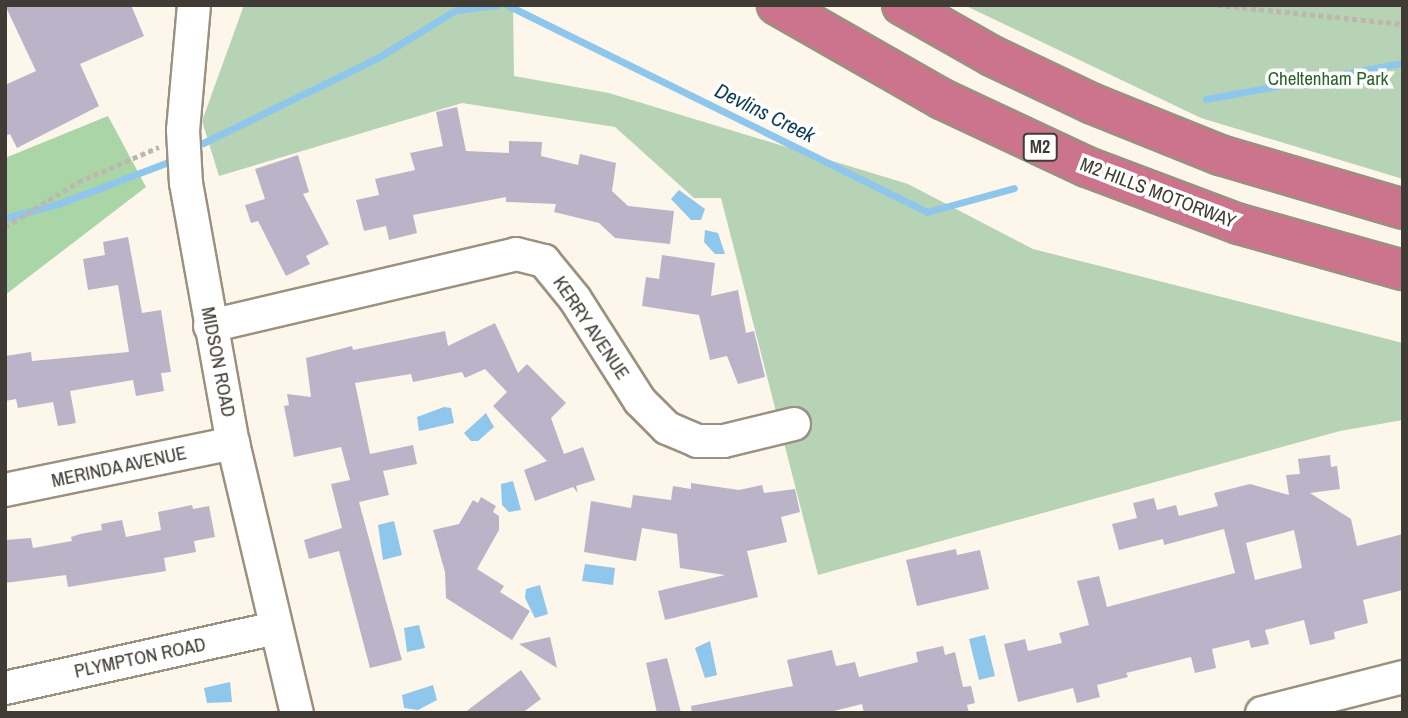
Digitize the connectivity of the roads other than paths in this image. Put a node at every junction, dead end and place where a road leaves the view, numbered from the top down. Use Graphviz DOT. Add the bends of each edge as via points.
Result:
graph roads {
  1 [pos="194,5"];
  2 [pos="777,5"];
  3 [pos="902,5"];
  4 [pos="1403,209"];
  5 [pos="1403,270"];
  6 [pos="210,326"];
  7 [pos="794,424"];
  8 [pos="233,443"];
  9 [pos="5,490"];
  10 [pos="275,628"];
  11 [pos="1403,677"];
  12 [pos="5,688"];
  13 [pos="297,713"];
  14 [pos="1262,713"];
  1 -- 6 [label="street, MIDSON ROAD" via="183,130 186,183"];
  2 -- 5 [label="highway, M2 HILLS MOTORWAY / M2" via="942,99 1087,167 1239,224"];
  3 -- 4 [label="highway" via="992,56 1093,104 1220,155"];
  6 -- 7 [label="street, KERRY AVENUE" via="516,254 544,261 575,299 640,401 667,428 697,441 724,441"];
  6 -- 8 [label="street, MIDSON ROAD"];
  8 -- 9 [label="street, MERINDA AVENUE"];
  8 -- 10 [label="street, MIDSON ROAD"];
  10 -- 12 [label="street, PLYMPTON ROAD"];
  10 -- 13 [label="street, MIDSON ROAD"];
  11 -- 14 [label="street"];
}
